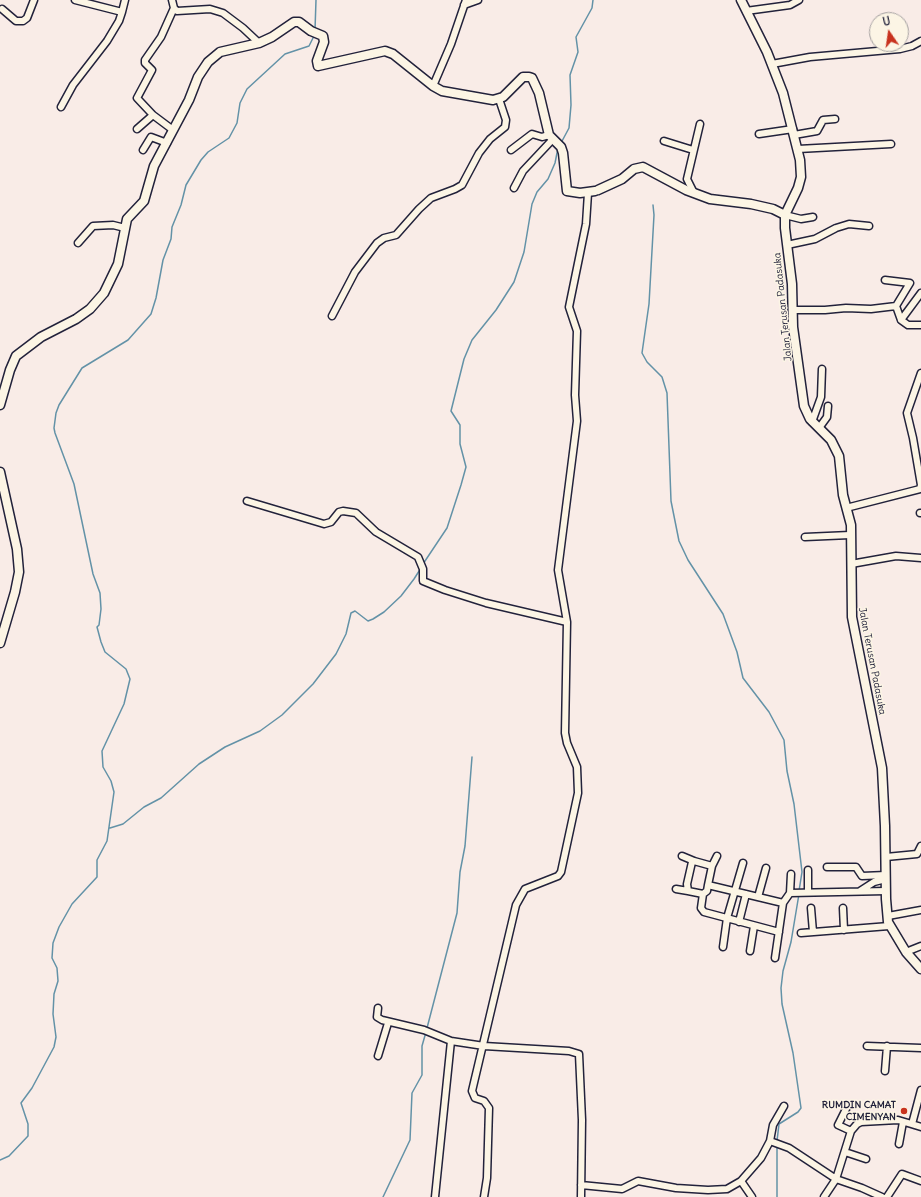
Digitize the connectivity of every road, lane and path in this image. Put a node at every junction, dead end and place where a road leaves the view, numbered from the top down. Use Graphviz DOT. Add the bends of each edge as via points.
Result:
graph roads {
  1 [pos="34,0"];
  2 [pos="75,0"];
  3 [pos="125,0"];
  4 [pos="172,0"];
  5 [pos="478,0"];
  6 [pos="741,0"];
  7 [pos="799,0"];
  8 [pos="465,2"];
  9 [pos="174,8"];
  10 [pos="2,9"];
  11 [pos="746,11"];
  12 [pos="122,12"];
  13 [pos="921,41"];
  14 [pos="259,43"];
  15 [pos="772,64"];
  16 [pos="432,86"];
  17 [pos="500,99"];
  18 [pos="61,107"];
  19 [pos="153,115"];
  20 [pos="835,119"];
  21 [pos="700,124"];
  22 [pos="137,129"];
  23 [pos="173,130"];
  24 [pos="794,132"];
  25 [pos="759,134"];
  26 [pos="551,137"];
  27 [pos="664,141"];
  28 [pos="166,143"];
  29 [pos="891,144"];
  30 [pos="798,149"];
  31 [pos="143,150"];
  32 [pos="511,150"];
  33 [pos="693,150"];
  34 [pos="514,188"];
  35 [pos="593,192"];
  36 [pos="694,194"];
  37 [pos="785,215"];
  38 [pos="813,217"];
  39 [pos="869,226"];
  40 [pos="125,228"];
  41 [pos="78,243"];
  42 [pos="787,245"];
  43 [pos="886,280"];
  44 [pos="921,293"];
  45 [pos="896,306"];
  46 [pos="792,310"];
  47 [pos="332,316"];
  48 [pos="901,320"];
  49 [pos="921,325"];
  50 [pos="822,369"];
  51 [pos="921,373"];
  52 [pos="0,405"];
  53 [pos="828,406"];
  54 [pos="812,422"];
  55 [pos="819,428"];
  56 [pos="0,472"];
  57 [pos="247,501"];
  58 [pos="846,508"];
  59 [pos="850,535"];
  60 [pos="805,537"];
  61 [pos="921,558"];
  62 [pos="851,564"];
  63 [pos="567,622"];
  64 [pos="0,644"];
  65 [pos="921,846"];
  66 [pos="682,856"];
  67 [pos="717,856"];
  68 [pos="886,857"];
  69 [pos="694,861"];
  70 [pos="743,863"];
  71 [pos="712,866"];
  72 [pos="827,867"];
  73 [pos="766,868"];
  74 [pos="808,870"];
  75 [pos="791,874"];
  76 [pos="886,877"];
  77 [pos="708,885"];
  78 [pos="676,889"];
  79 [pos="886,890"];
  80 [pos="688,891"];
  81 [pos="733,891"];
  82 [pos="808,892"];
  83 [pos="859,892"];
  84 [pos="790,893"];
  85 [pos="703,894"];
  86 [pos="746,894"];
  87 [pos="758,897"];
  88 [pos="783,903"];
  89 [pos="811,908"];
  90 [pos="843,908"];
  91 [pos="921,910"];
  92 [pos="888,916"];
  93 [pos="727,918"];
  94 [pos="740,922"];
  95 [pos="754,926"];
  96 [pos="889,926"];
  97 [pos="844,930"];
  98 [pos="779,932"];
  99 [pos="813,932"];
  100 [pos="801,933"];
  101 [pos="921,946"];
  102 [pos="723,947"];
  103 [pos="750,951"];
  104 [pos="906,952"];
  105 [pos="774,958"];
  106 [pos="921,969"];
  107 [pos="378,1008"];
  108 [pos="388,1022"];
  109 [pos="451,1041"];
  110 [pos="484,1046"];
  111 [pos="867,1046"];
  112 [pos="887,1046"];
  113 [pos="921,1048"];
  114 [pos="378,1056"];
  115 [pos="885,1071"];
  116 [pos="921,1090"];
  117 [pos="784,1106"];
  118 [pos="847,1107"];
  119 [pos="903,1122"];
  120 [pos="912,1124"];
  121 [pos="921,1127"];
  122 [pos="851,1132"];
  123 [pos="770,1141"];
  124 [pos="899,1144"];
  125 [pos="845,1152"];
  126 [pos="866,1159"];
  127 [pos="836,1179"];
  128 [pos="741,1181"];
  129 [pos="921,1181"];
  130 [pos="581,1185"];
  131 [pos="708,1194"];
  132 [pos="435,1197"];
  133 [pos="484,1197"];
  134 [pos="581,1197"];
  135 [pos="752,1197"];
  136 [pos="824,1197"];
  137 [pos="882,1197"];
  138 [pos="887,1197"];
  1 -- 10 [label="street" via="24,22 16,21"];
  2 -- 12 [label="street"];
  3 -- 12 [label="street"];
  4 -- 9 [label="street"];
  5 -- 8 [label="street"];
  6 -- 11 [label="street"];
  7 -- 11 [label="street" via="790,5"];
  8 -- 16 [label="street" via="451,44"];
  9 -- 14 [label="street" via="181,12 204,8 216,10 243,28"];
  9 -- 19 [label="street" via="161,37 145,60 152,70 137,97"];
  11 -- 15 [label="street"];
  12 -- 18 [label="street" via="107,41 73,85"];
  13 -- 15 [label="street" via="900,49 810,57"];
  14 -- 16 [label="street" via="297,22 324,38 317,57 318,66 385,51"];
  14 -- 23 [label="street" via="229,49 214,56 198,77"];
  15 -- 24 [label="street"];
  16 -- 17 [label="street" via="453,94 488,100"];
  17 -- 26 [label="street" via="523,77 532,78"];
  17 -- 47 [label="street" via="506,120 505,127 490,139 479,153 462,185 431,198 396,235 384,238 377,244 355,272"];
  19 -- 22 [label="street"];
  19 -- 23 [label="street"];
  20 -- 24 [label="street" via="822,120 817,131"];
  21 -- 33 [label="street"];
  23 -- 28 [label="street"];
  24 -- 25 [label="street"];
  24 -- 30 [label="street"];
  26 -- 32 [label="street" via="542,138 532,134"];
  26 -- 34 [label="street" via="523,171"];
  26 -- 35 [label="street" via="563,153 567,191"];
  27 -- 33 [label="street"];
  28 -- 31 [label="street" via="151,137"];
  28 -- 40 [label="street" via="151,173 144,200 130,215"];
  29 -- 30 [label="street"];
  30 -- 37 [label="street" via="801,177"];
  33 -- 36 [label="street" via="687,179"];
  35 -- 36 [label="street" via="622,179 634,169 643,167"];
  35 -- 63 [label="street" via="569,307 577,332 577,421 558,570"];
  36 -- 37 [label="street" via="710,199 759,205"];
  37 -- 38 [label="street" via="801,219"];
  37 -- 42 [label="street, Jalan Terusan Padasuka"];
  39 -- 42 [label="street" via="849,224 815,239"];
  40 -- 41 [label="street" via="113,225 93,226"];
  40 -- 52 [label="street" via="118,264 101,297 76,319 41,337 16,356"];
  42 -- 46 [label="street, Jalan Terusan Padasuka"];
  43 -- 45 [label="street" via="910,283"];
  44 -- 48 [label="street"];
  45 -- 46 [label="street" via="871,309"];
  45 -- 48 [label="street"];
  46 -- 54 [label="street, Jalan Terusan Padasuka" via="804,406"];
  48 -- 49 [label="street" via="908,325"];
  50 -- 54 [label="street" via="821,397"];
  51 -- 58 [label="street" via="908,407 921,485 918,490 909,493"];
  53 -- 55 [label="street" via="826,417"];
  54 -- 55 [label="street, Jalan Terusan Padasuka"];
  55 -- 58 [label="street, Jalan Terusan Padasuka" via="838,452"];
  56 -- 64 [label="street" via="17,549 18,572"];
  57 -- 63 [label="street" via="324,524 331,522 339,512 356,513 376,532 418,557 423,568 423,580 465,597"];
  58 -- 59 [label="street, Jalan Terusan Padasuka" via="851,525"];
  59 -- 60 [label="street"];
  59 -- 62 [label="street, Jalan Terusan Padasuka"];
  61 -- 62 [label="street" via="896,556"];
  62 -- 68 [label="street, Jalan Terusan Padasuka" via="852,617 882,768"];
  63 -- 110 [label="street" via="565,732 566,743 577,767 578,792 561,872 558,876 530,885 519,898"];
  65 -- 68 [label="street" via="917,854"];
  66 -- 69 [label="street"];
  67 -- 71 [label="street"];
  68 -- 76 [label="street, Jalan Terusan Padasuka"];
  69 -- 71 [label="street"];
  69 -- 80 [label="street" via="687,884"];
  70 -- 81 [label="street"];
  71 -- 77 [label="street"];
  72 -- 76 [label="street" via="856,867 862,876"];
  73 -- 87 [label="street"];
  74 -- 82 [label="street"];
  75 -- 84 [label="street"];
  76 -- 79 [label="street, Jalan Terusan Padasuka"];
  76 -- 83 [label="street"];
  77 -- 81 [label="street"];
  77 -- 85 [label="street" via="708,891"];
  78 -- 80 [label="street"];
  79 -- 83 [label="street"];
  79 -- 92 [label="street, Jalan Terusan Padasuka"];
  80 -- 85 [label="street"];
  81 -- 86 [label="street"];
  81 -- 93 [label="street"];
  82 -- 83 [label="street"];
  82 -- 84 [label="street"];
  84 -- 88 [label="street"];
  85 -- 93 [label="street" via="702,911"];
  86 -- 87 [label="street"];
  86 -- 94 [label="street"];
  87 -- 88 [label="street"];
  88 -- 98 [label="street"];
  89 -- 99 [label="street"];
  90 -- 97 [label="street"];
  91 -- 92 [label="street"];
  92 -- 96 [label="street, Jalan Terusan Padasuka"];
  93 -- 94 [label="street"];
  93 -- 102 [label="street"];
  94 -- 95 [label="street"];
  95 -- 98 [label="street"];
  95 -- 103 [label="street"];
  96 -- 97 [label="street"];
  96 -- 104 [label="street, Jalan Terusan Padasuka"];
  97 -- 99 [label="street"];
  98 -- 105 [label="street"];
  99 -- 100 [label="street"];
  101 -- 104 [label="street"];
  104 -- 106 [label="street, Jalan Terusan Padasuka"];
  107 -- 108 [label="street" via="377,1017"];
  108 -- 109 [label="street" via="424,1030"];
  108 -- 114 [label="street"];
  109 -- 110 [label="street"];
  109 -- 132 [label="street"];
  110 -- 130 [label="street" via="517,1046 579,1054"];
  110 -- 133 [label="street" via="472,1093 489,1108"];
  111 -- 112 [label="street"];
  112 -- 113 [label="street"];
  112 -- 115 [label="street"];
  116 -- 120 [label="street"];
  117 -- 123 [label="street" via="773,1126"];
  118 -- 122 [label="street" via="838,1125"];
  119 -- 120 [label="street"];
  119 -- 122 [label="street" via="862,1122"];
  119 -- 124 [label="street"];
  120 -- 121 [label="street"];
  122 -- 125 [label="street"];
  123 -- 127 [label="street" via="789,1148"];
  123 -- 128 [label="street" via="761,1158"];
  125 -- 126 [label="street"];
  125 -- 127 [label="street"];
  127 -- 136 [label="street"];
  127 -- 137 [label="street"];
  128 -- 131 [label="street" via="727,1189"];
  128 -- 135 [label="street"];
  129 -- 138 [label="street" via="902,1174"];
  130 -- 131 [label="street" via="622,1189 638,1182"];
  130 -- 134 [label="street"];
}
